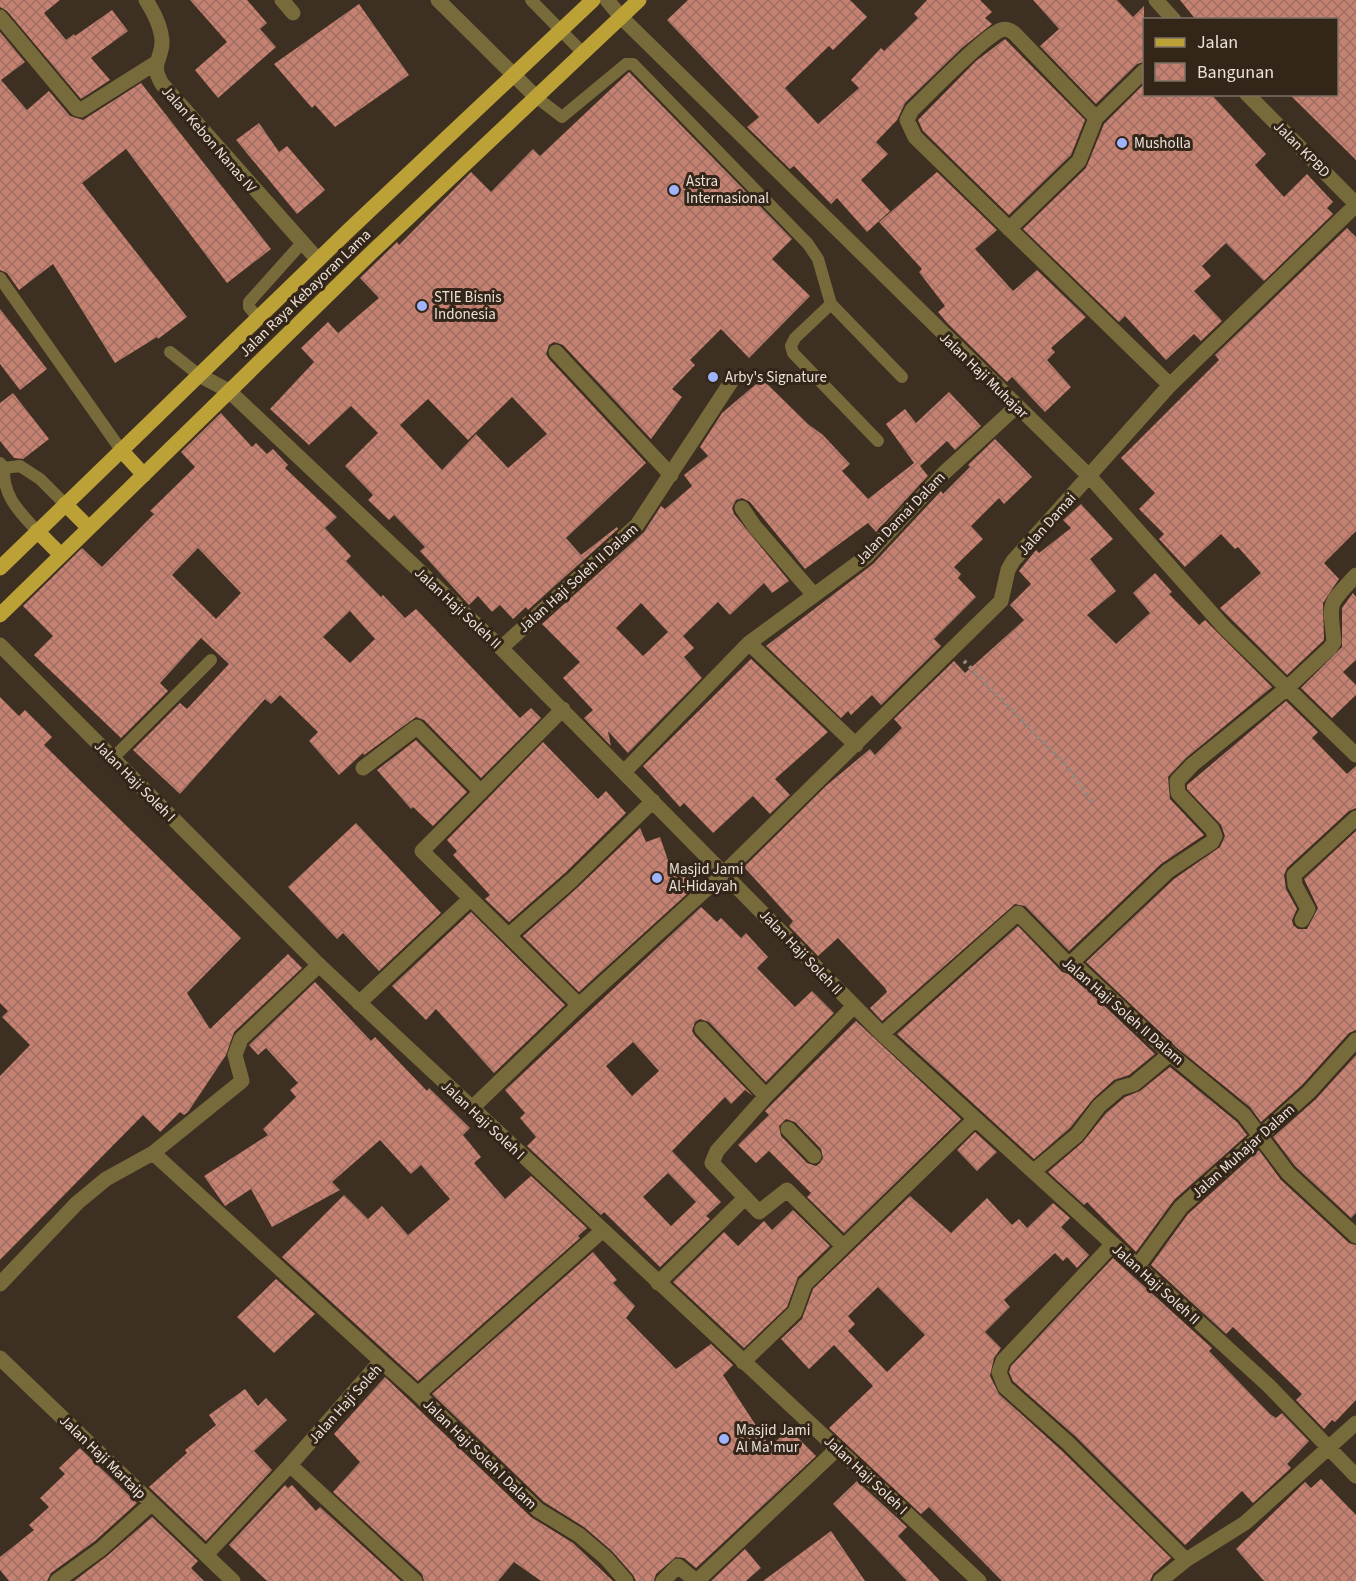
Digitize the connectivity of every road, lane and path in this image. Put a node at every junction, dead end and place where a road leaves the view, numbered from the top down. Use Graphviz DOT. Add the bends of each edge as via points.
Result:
graph roads {
  1 [pos="146,0"];
  2 [pos="282,0"];
  3 [pos="438,0"];
  4 [pos="531,0"];
  5 [pos="593,0"];
  6 [pos="607,0"];
  7 [pos="639,0"];
  8 [pos="1156,0"];
  9 [pos="293,12"];
  10 [pos="0,17"];
  11 [pos="621,17"];
  12 [pos="1172,18"];
  13 [pos="561,30"];
  14 [pos="583,53"];
  15 [pos="154,64"];
  16 [pos="1143,72"];
  17 [pos="514,74"];
  18 [pos="1249,96"];
  19 [pos="536,97"];
  20 [pos="1096,118"];
  21 [pos="1356,204"];
  22 [pos="1009,229"];
  23 [pos="301,244"];
  24 [pos="318,260"];
  25 [pos="0,278"];
  26 [pos="831,304"];
  27 [pos="258,318"];
  28 [pos="170,352"];
  29 [pos="556,352"];
  30 [pos="199,375"];
  31 [pos="902,378"];
  32 [pos="731,382"];
  33 [pos="1170,385"];
  34 [pos="229,392"];
  35 [pos="1016,407"];
  36 [pos="878,441"];
  37 [pos="121,450"];
  38 [pos="2,465"];
  39 [pos="144,475"];
  40 [pos="671,475"];
  41 [pos="1090,477"];
  42 [pos="66,504"];
  43 [pos="742,508"];
  44 [pos="89,528"];
  45 [pos="38,531"];
  46 [pos="61,555"];
  47 [pos="0,568"];
  48 [pos="1356,575"];
  49 [pos="814,595"];
  50 [pos="0,615"];
  51 [pos="749,643"];
  52 [pos="0,645"];
  53 [pos="951,647"];
  54 [pos="501,648"];
  55 [pos="211,660"];
  56 [pos="1286,689"];
  57 [pos="562,709"];
  58 [pos="856,745"];
  59 [pos="1356,754"];
  60 [pos="112,758"];
  61 [pos="363,768"];
  62 [pos="624,772"];
  63 [pos="481,792"];
  64 [pos="653,801"];
  65 [pos="1093,803"];
  66 [pos="1356,818"];
  67 [pos="724,873"];
  68 [pos="470,899"];
  69 [pos="1302,920"];
  70 [pos="509,935"];
  71 [pos="319,965"];
  72 [pos="1069,965"];
  73 [pos="359,1003"];
  74 [pos="579,1005"];
  75 [pos="854,1006"];
  76 [pos="702,1029"];
  77 [pos="882,1034"];
  78 [pos="1356,1040"];
  79 [pos="1170,1054"];
  80 [pos="766,1096"];
  81 [pos="471,1109"];
  82 [pos="975,1119"];
  83 [pos="788,1129"];
  84 [pos="1258,1137"];
  85 [pos="153,1153"];
  86 [pos="814,1156"];
  87 [pos="1034,1171"];
  88 [pos="745,1198"];
  89 [pos="1354,1230"];
  90 [pos="602,1231"];
  91 [pos="1113,1245"];
  92 [pos="843,1246"];
  93 [pos="1137,1267"];
  94 [pos="658,1283"];
  95 [pos="0,1284"];
  96 [pos="0,1358"];
  97 [pos="381,1361"];
  98 [pos="743,1362"];
  99 [pos="418,1394"];
  100 [pos="1356,1423"];
  101 [pos="1330,1447"];
  102 [pos="837,1449"];
  103 [pos="290,1465"];
  104 [pos="1356,1476"];
  105 [pos="151,1504"];
  106 [pos="206,1555"];
  107 [pos="1186,1560"];
  108 [pos="979,1580"];
  109 [pos="57,1581"];
  110 [pos="233,1581"];
  111 [pos="415,1581"];
  112 [pos="626,1581"];
  113 [pos="663,1581"];
  114 [pos="697,1581"];
  115 [pos="1160,1581"];
  1 -- 15 [label="street" via="162,42"];
  2 -- 9 [label="street"];
  3 -- 17 [label="street"];
  4 -- 13 [label="lane"];
  5 -- 13 [label="main road, Jalan Raya Kebayoran Lama"];
  6 -- 11 [label="street, Jalan Haji Muhajar"];
  7 -- 11 [label="main road, Jalan Raya Kebayoran Lama"];
  8 -- 12 [label="street"];
  10 -- 15 [label="street" via="77,109"];
  11 -- 14 [label="main road, Jalan Raya Kebayoran Lama"];
  11 -- 35 [label="street, Jalan Haji Muhajar"];
  13 -- 14 [label="lane"];
  13 -- 17 [label="main road, Jalan Raya Kebayoran Lama"];
  14 -- 19 [label="main road, Jalan Raya Kebayoran Lama"];
  15 -- 23 [label="street, Jalan Kebon Nanas IV" via="162,84"];
  16 -- 20 [label="street"];
  17 -- 19 [label="street"];
  17 -- 24 [label="main road, Jalan Raya Kebayoran Lama"];
  18 -- 21 [label="street, Jalan KPBD"];
  19 -- 26 [label="lane" via="562,117 626,64 633,64 808,244 818,259"];
  19 -- 34 [label="main road, Jalan Raya Kebayoran Lama"];
  20 -- 22 [label="street" via="1079,161"];
  20 -- 22 [label="street" via="1007,29 992,36 912,110 908,125 915,137"];
  21 -- 33 [label="street, Jalan Damai"];
  22 -- 33 [label="street"];
  23 -- 24 [label="street, Jalan Kebon Nanas IV"];
  23 -- 27 [label="lane" via="249,302"];
  24 -- 27 [label="main road, Jalan Raya Kebayoran Lama"];
  25 -- 37 [label="lane"];
  26 -- 31 [label="lane"];
  26 -- 36 [label="lane" via="795,338 793,353"];
  27 -- 30 [label="main road, Jalan Raya Kebayoran Lama"];
  28 -- 30 [label="lane"];
  29 -- 40 [label="street"];
  30 -- 34 [label="street, Jalan Haji Soleh II"];
  30 -- 37 [label="main road, Jalan Raya Kebayoran Lama"];
  32 -- 40 [label="street, Jalan Haji Soleh II Dalam"];
  33 -- 41 [label="street, Jalan Damai"];
  34 -- 39 [label="main road, Jalan Raya Kebayoran Lama"];
  34 -- 54 [label="street, Jalan Haji Soleh II"];
  35 -- 41 [label="street, Jalan Haji Muhajar"];
  35 -- 49 [label="street, Jalan Damai Dalam" via="944,472 866,557"];
  37 -- 39 [label="main road"];
  37 -- 42 [label="main road, Jalan Raya Kebayoran Lama"];
  38 -- 42 [label="lane" via="20,466"];
  38 -- 45 [label="lane" via="12,505"];
  39 -- 44 [label="main road, Jalan Raya Kebayoran Lama"];
  40 -- 54 [label="street, Jalan Haji Soleh II Dalam" via="638,525"];
  41 -- 53 [label="street, Jalan Damai" via="1010,565 1001,601"];
  41 -- 56 [label="street, Jalan Haji Muhajar" via="1224,627"];
  42 -- 44 [label="main road"];
  42 -- 45 [label="main road, Jalan Raya Kebayoran Lama"];
  43 -- 49 [label="street"];
  44 -- 46 [label="main road, Jalan Raya Kebayoran Lama"];
  45 -- 46 [label="main road"];
  45 -- 47 [label="main road, Jalan Raya Kebayoran Lama"];
  46 -- 50 [label="main road, Jalan Raya Kebayoran Lama"];
  48 -- 56 [label="street" via="1333,600 1329,614 1334,642"];
  49 -- 51 [label="street, Jalan Damai Dalam"];
  51 -- 58 [label="street"];
  51 -- 62 [label="street, Jalan Damai Dalam"];
  52 -- 60 [label="street, Jalan Haji Soleh I"];
  53 -- 58 [label="street, Jalan Damai"];
  53 -- 65 [label="path" via="1064,763"];
  54 -- 57 [label="street, Jalan Haji Soleh II"];
  55 -- 60 [label="lane"];
  56 -- 59 [label="street, Jalan Haji Muhajar"];
  56 -- 72 [label="street" via="1177,781 1179,793 1212,829 1212,842 1168,871"];
  57 -- 62 [label="street, Jalan Haji Soleh II"];
  57 -- 63 [label="street"];
  58 -- 67 [label="street, Jalan Damai"];
  60 -- 71 [label="street, Jalan Haji Soleh I"];
  61 -- 63 [label="street" via="417,727"];
  62 -- 64 [label="street, Jalan Haji Soleh II"];
  63 -- 68 [label="street" via="422,851"];
  64 -- 67 [label="street, Jalan Haji Soleh II"];
  64 -- 70 [label="street"];
  66 -- 69 [label="street" via="1294,875 1308,909"];
  67 -- 74 [label="street"];
  67 -- 75 [label="street, Jalan Haji Soleh II"];
  68 -- 70 [label="street"];
  68 -- 73 [label="street"];
  70 -- 74 [label="street"];
  71 -- 73 [label="street, Jalan Haji Soleh I"];
  71 -- 85 [label="street" via="242,1039 235,1055 242,1081"];
  72 -- 77 [label="street, Jalan Haji Soleh II Dalam" via="1018,914"];
  72 -- 79 [label="street, Jalan Haji Soleh II Dalam" via="1076,966"];
  73 -- 81 [label="street, Jalan Haji Soleh I"];
  74 -- 81 [label="street"];
  75 -- 77 [label="street, Jalan Haji Soleh II"];
  75 -- 80 [label="street"];
  76 -- 80 [label="street"];
  77 -- 82 [label="street, Jalan Haji Soleh II"];
  78 -- 84 [label="street, Jalan Muhajar Dalam" via="1309,1092"];
  79 -- 84 [label="street, Jalan Haji Soleh II Dalam" via="1245,1115"];
  79 -- 87 [label="street" via="1134,1084 1120,1088 1106,1100 1077,1135"];
  80 -- 88 [label="street" via="712,1158 712,1163"];
  81 -- 90 [label="street, Jalan Haji Soleh I"];
  82 -- 87 [label="street, Jalan Haji Soleh II"];
  82 -- 92 [label="street"];
  83 -- 86 [label="street"];
  84 -- 89 [label="street, Jalan Haji Soleh II Dalam" via="1288,1173"];
  84 -- 93 [label="street, Jalan Muhajar Dalam" via="1177,1212"];
  85 -- 95 [label="street" via="106,1179 76,1203"];
  85 -- 97 [label="street"];
  87 -- 91 [label="street, Jalan Haji Soleh II"];
  88 -- 92 [label="street" via="760,1212 787,1190"];
  88 -- 94 [label="street"];
  90 -- 94 [label="street, Jalan Haji Soleh I"];
  90 -- 99 [label="street"];
  91 -- 93 [label="street, Jalan Haji Soleh II"];
  91 -- 107 [label="street" via="1003,1361 1000,1379 1018,1401 1068,1443"];
  92 -- 98 [label="street" via="805,1284 795,1312"];
  93 -- 101 [label="street, Jalan Haji Soleh II" via="1268,1385"];
  94 -- 98 [label="street, Jalan Haji Soleh I"];
  96 -- 105 [label="street, Jalan Haji Martaip"];
  97 -- 99 [label="street, Jalan Haji Soleh"];
  97 -- 103 [label="street, Jalan Haji Soleh"];
  98 -- 102 [label="street, Jalan Haji Soleh I"];
  99 -- 112 [label="street, Jalan Haji Soleh I Dalam" via="538,1510 579,1535"];
  100 -- 101 [label="street"];
  101 -- 104 [label="street, Jalan Haji Soleh II"];
  101 -- 107 [label="street" via="1245,1523"];
  102 -- 108 [label="street, Jalan Haji Soleh I"];
  102 -- 114 [label="street"];
  103 -- 106 [label="street, Jalan Haji Soleh"];
  103 -- 111 [label="street"];
  105 -- 106 [label="street, Jalan Haji Martaip"];
  105 -- 109 [label="street" via="101,1549"];
  106 -- 110 [label="street, Jalan Haji Martaip"];
  107 -- 115 [label="street"];
  113 -- 114 [label="street" via="678,1566"];
}
